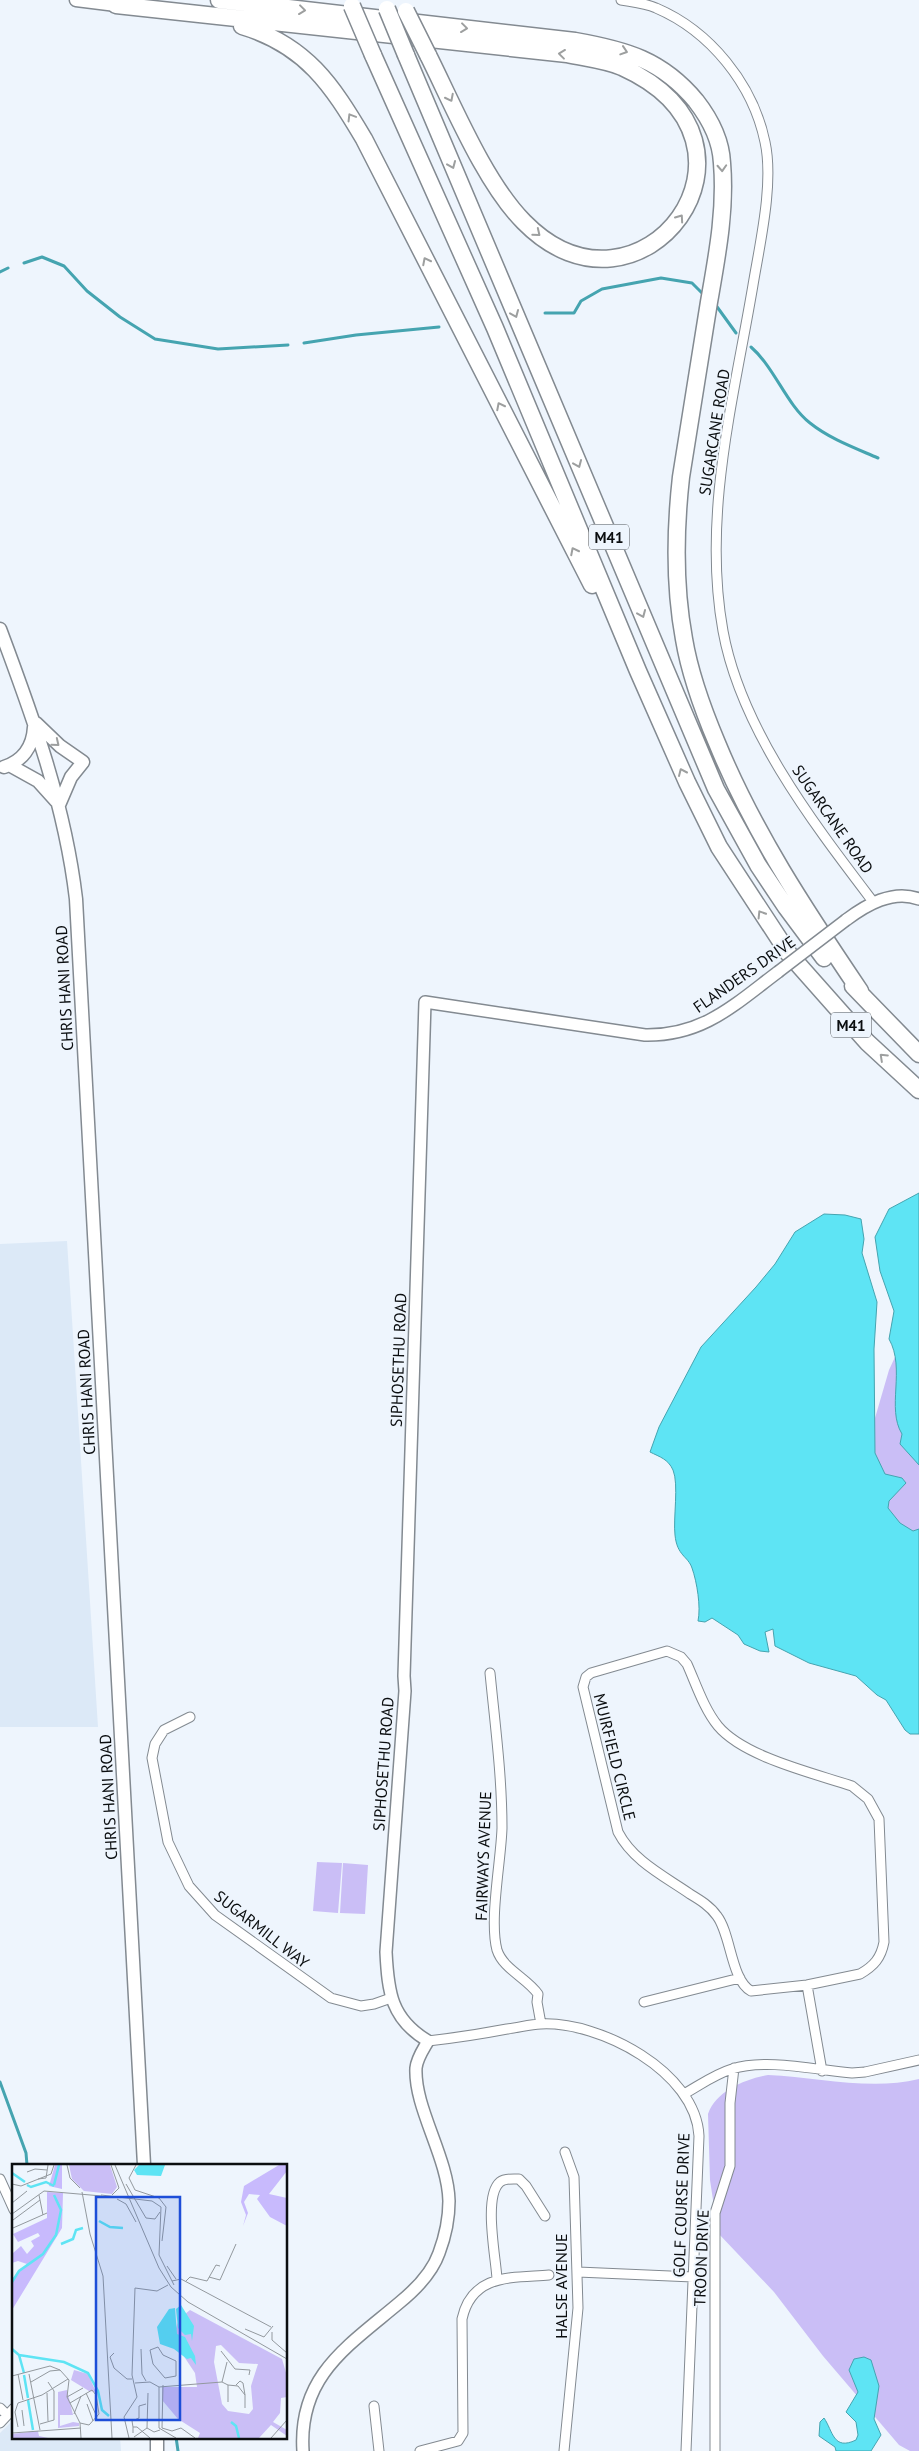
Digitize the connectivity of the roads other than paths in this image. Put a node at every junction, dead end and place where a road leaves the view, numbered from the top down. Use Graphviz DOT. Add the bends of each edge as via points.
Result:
graph roads {
  1 [pos="76,0"];
  2 [pos="219,0"];
  3 [pos="621,0"];
  4 [pos="351,3"];
  5 [pos="116,5"];
  6 [pos="385,5"];
  7 [pos="403,5"];
  8 [pos="0,629"];
  9 [pos="638,671"];
  10 [pos="33,720"];
  11 [pos="59,806"];
  12 [pos="919,899"];
  13 [pos="874,903"];
  14 [pos="860,991"];
  15 [pos="426,1002"];
  16 [pos="919,1054"];
  17 [pos="919,1090"];
  18 [pos="490,1673"];
  19 [pos="190,1717"];
  20 [pos="740,1978"];
  21 [pos="807,1985"];
  22 [pos="391,1998"];
  23 [pos="644,2002"];
  24 [pos="541,2024"];
  25 [pos="428,2041"];
  26 [pos="919,2060"];
  27 [pos="734,2068"];
  28 [pos="822,2071"];
  29 [pos="684,2094"];
  30 [pos="565,2152"];
  31 [pos="144,2164"];
  32 [pos="0,2179"];
  33 [pos="12,2206"];
  34 [pos="545,2216"];
  35 [pos="578,2272"];
  36 [pos="549,2275"];
  37 [pos="693,2277"];
  38 [pos="497,2279"];
  39 [pos="374,2406"];
  40 [pos="0,2408"];
  41 [pos="11,2411"];
  42 [pos="0,2423"];
  43 [pos="156,2438"];
  44 [pos="157,2451"];
  45 [pos="303,2451"];
  46 [pos="379,2451"];
  47 [pos="420,2451"];
  48 [pos="564,2451"];
  49 [pos="686,2451"];
  50 [pos="715,2451"];
  1 -- 5 [label="main road"];
  2 -- 14 [label="highway, one-way" via="611,47 660,67 682,84 704,110 717,137 722,161 723,197 718,247 680,477 675,561 684,639 707,718 746,808 797,898"];
  3 -- 13 [label="street, SUGARCANE ROAD" via="653,6 683,21 710,44 750,95 766,144 764,217 720,481 715,538 723,632 747,707 785,779"];
  4 -- 9 [label="highway, M41, bridge" via="495,328"];
  7 -- 5 [label="highway, one-way, bridge" via="428,55 492,177 523,222 540,237 579,255 598,258 623,256 658,241 683,215 692,196 697,170 690,126 678,106 659,88 620,66 567,54"];
  9 -- 5 [label="highway, one-way" via="364,139 323,76 298,52 261,32 240,25"];
  6 -- 14 [label="highway, M41, one-way, bridge" via="716,788 758,865 786,907 825,959"];
  8 -- 10 [label="main road, CHRIS HANI ROAD"];
  17 -- 9 [label="highway, M41, one-way" via="860,1035 770,928 711,830"];
  10 -- 11 [label="main road, CHRIS HANI ROAD"];
  10 -- 11 [label="main road, one-way" via="51,739 83,762 71,777"];
  10 -- 11 [label="main road" via="34,734 29,747 21,758 7,766 38,781"];
  11 -- 31 [label="main road, CHRIS HANI ROAD" via="76,899"];
  12 -- 13 [label="street, FLANDERS DRIVE" via="900,896"];
  13 -- 15 [label="street, FLANDERS DRIVE, bridge" via="846,920 719,1016 700,1026 665,1035 645,1035"];
  14 -- 16 [label="highway, M41"];
  15 -- 22 [label="street, SIPHOSETHU ROAD" via="405,1691 386,1952"];
  18 -- 24 [label="street, FAIRWAYS AVENUE" via="502,1804 496,1926 498,1950 502,1959 534,1987 538,1994"];
  19 -- 22 [label="street, SUGARMILL WAY" via="164,1730 155,1744 152,1758 168,1842 189,1886 215,1915 332,1998 361,2006"];
  20 -- 21 [label="street, MUIRFIELD CIRCLE" via="751,1992"];
  20 -- 21 [label="street, MUIRFIELD CIRCLE" via="718,1917 707,1905 636,1857 618,1832 583,1687 591,1672 660,1652 673,1652 687,1664 713,1718 731,1738 754,1752 852,1786 868,1799 879,1819 881,1831 883,1949 875,1963 860,1974"];
  20 -- 23 [label="street"];
  21 -- 28 [label="street"];
  22 -- 25 [label="street, SIPHOSETHU ROAD" via="405,2024"];
  24 -- 25 [label="street, GOLF COURSE DRIVE"];
  24 -- 29 [label="street, GOLF COURSE DRIVE" via="590,2030 613,2040 661,2068"];
  25 -- 45 [label="street" via="418,2058 417,2083 441,2158 449,2201 438,2255 431,2269 412,2291 324,2370 314,2386 306,2411"];
  26 -- 28 [label="street" via="866,2072"];
  27 -- 28 [label="street" via="769,2065"];
  27 -- 29 [label="street"];
  27 -- 50 [label="street, TROON DRIVE" via="730,2103 730,2166 715,2213"];
  29 -- 37 [label="street, GOLF COURSE DRIVE" via="695,2113 699,2136"];
  30 -- 35 [label="street, HALSE AVENUE" via="574,2177"];
  32 -- 33 [label="street"];
  34 -- 38 [label="street" via="519,2179 498,2183 491,2206"];
  35 -- 37 [label="street"];
  35 -- 48 [label="street, HALSE AVENUE" via="577,2327"];
  36 -- 38 [label="street"];
  37 -- 49 [label="street, GOLF COURSE DRIVE"];
  38 -- 47 [label="street" via="480,2288 464,2311 464,2423 461,2438"];
  39 -- 46 [label="street"];
  40 -- 41 [label="street"];
  41 -- 42 [label="street"];
  43 -- 44 [label="main road"];
}
